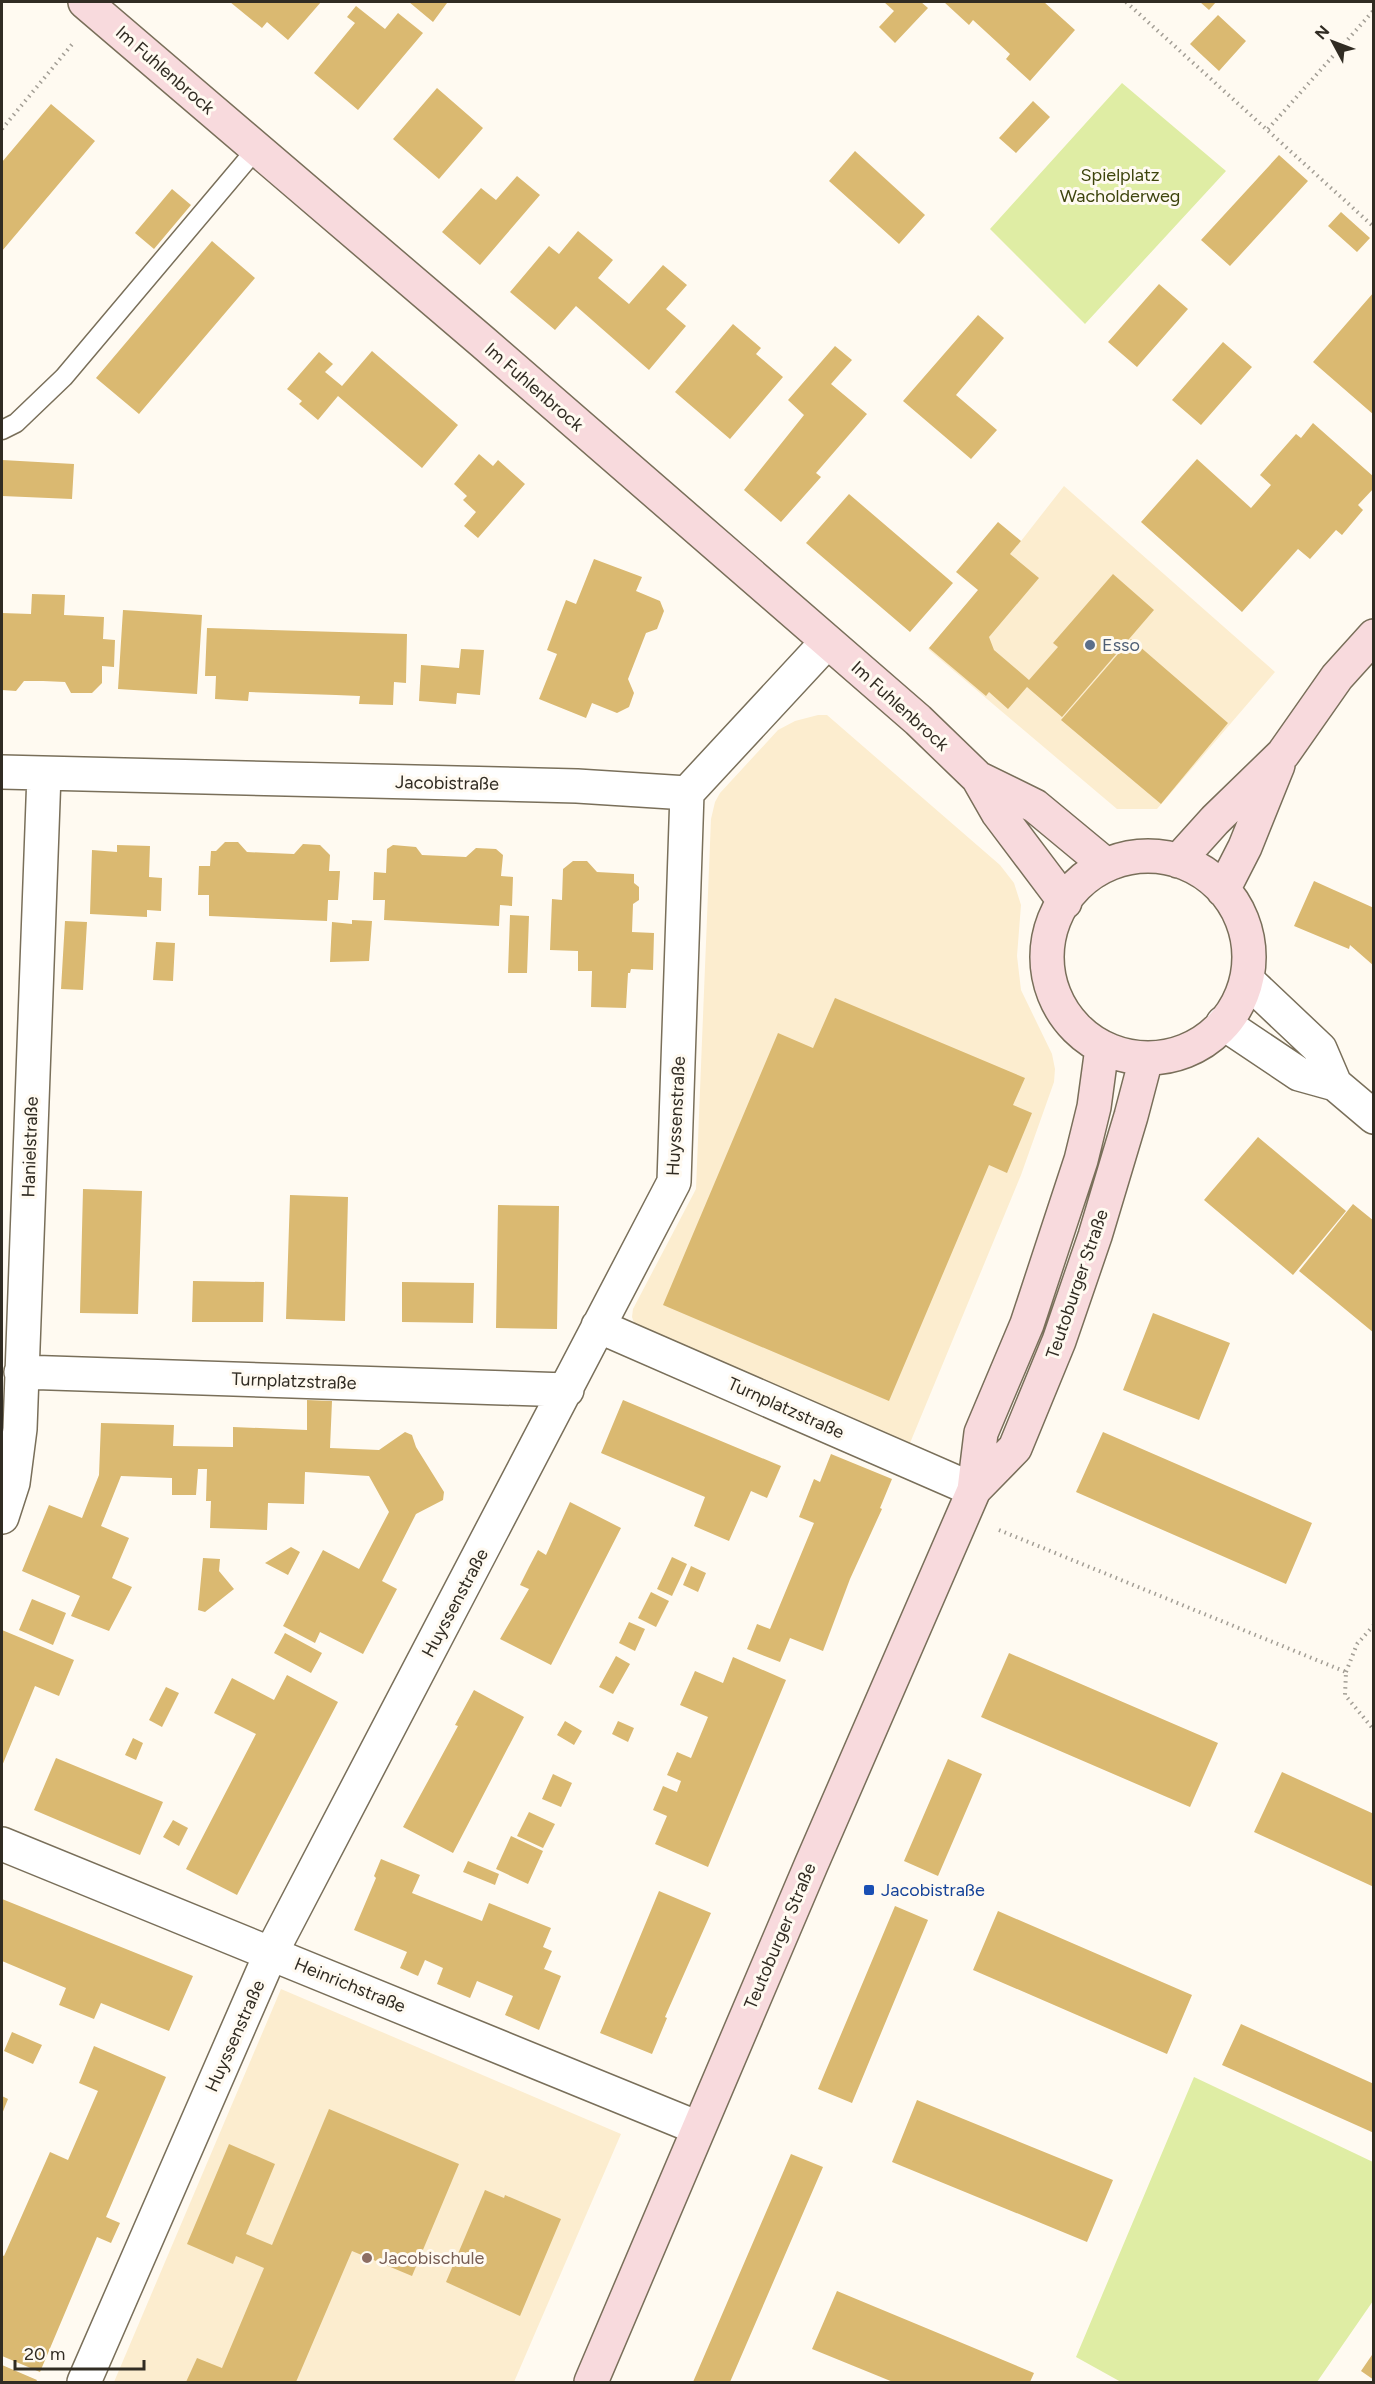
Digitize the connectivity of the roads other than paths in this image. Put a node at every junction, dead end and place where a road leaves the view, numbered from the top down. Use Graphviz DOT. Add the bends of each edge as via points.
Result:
graph roads {
  1 [pos="92,7"];
  2 [pos="257,148"];
  3 [pos="2,430"];
  4 [pos="1374,636"];
  5 [pos="827,642"];
  6 [pos="1283,754"];
  7 [pos="2,772"];
  8 [pos="44,774"];
  9 [pos="978,778"];
  10 [pos="687,793"];
  11 [pos="1178,861"];
  12 [pos="1106,864"];
  13 [pos="1223,890"];
  14 [pos="1065,902"];
  15 [pos="1247,980"];
  16 [pos="1224,1023"];
  17 [pos="1102,1048"];
  18 [pos="1146,1059"];
  19 [pos="1335,1084"];
  20 [pos="1374,1117"];
  21 [pos="598,1326"];
  22 [pos="21,1372"];
  23 [pos="567,1390"];
  24 [pos="968,1503"];
  25 [pos="2,1517"];
  26 [pos="2,1844"];
  27 [pos="271,1953"];
  28 [pos="698,2128"];
  29 [pos="84,2382"];
  30 [pos="591,2382"];
  1 -- 2 [label="main road, Im Fuhlenbrock"];
  2 -- 3 [label="lane" via="64,377 16,423"];
  2 -- 5 [label="main road, Im Fuhlenbrock"];
  4 -- 6 [label="main road" via="1337,677"];
  5 -- 9 [label="main road, Im Fuhlenbrock"];
  5 -- 10 [label="street"];
  6 -- 11 [label="main road"];
  6 -- 13 [label="main road"];
  7 -- 8 [label="street, Jacobistraße"];
  8 -- 10 [label="street, Jacobistraße" via="577,786"];
  8 -- 22 [label="street, Hanielstraße"];
  9 -- 12 [label="main road, Im Fuhlenbrock" via="1035,806"];
  9 -- 14 [label="main road, Im Fuhlenbrock" via="998,813"];
  10 -- 21 [label="street, Huyssenstraße" via="674,1182"];
  11 -- 12 [label="main road" via="1127,856"];
  11 -- 13 [label="main road" via="1200,871"];
  12 -- 14 [label="main road"];
  13 -- 15 [label="main road" via="1237,907 1248,933"];
  14 -- 17 [label="main road" via="1049,934 1047,956 1053,993 1074,1026"];
  15 -- 16 [label="main road"];
  15 -- 19 [label="street" via="1320,1049"];
  16 -- 18 [label="main road" via="1188,1049"];
  16 -- 19 [label="street" via="1299,1074"];
  17 -- 18 [label="main road"];
  17 -- 24 [label="main road, Teutoburger Straße" via="1094,1107 1081,1160 1027,1324 981,1433"];
  18 -- 24 [label="main road, Teutoburger Straße" via="1079,1288 1059,1341 1016,1448"];
  19 -- 20 [label="street"];
  21 -- 23 [label="street, Huyssenstraße"];
  21 -- 24 [label="street, Turnplatzstraße"];
  22 -- 23 [label="street, Turnplatzstraße"];
  22 -- 25 [label="street, Hanielstraße" via="20,1429 13,1483"];
  23 -- 27 [label="street, Huyssenstraße"];
  24 -- 28 [label="main road, Teutoburger Straße"];
  26 -- 27 [label="street, Heinrichstraße"];
  27 -- 28 [label="street, Heinrichstraße"];
  27 -- 29 [label="street, Huyssenstraße"];
  28 -- 30 [label="main road, Teutoburger Straße"];
}
